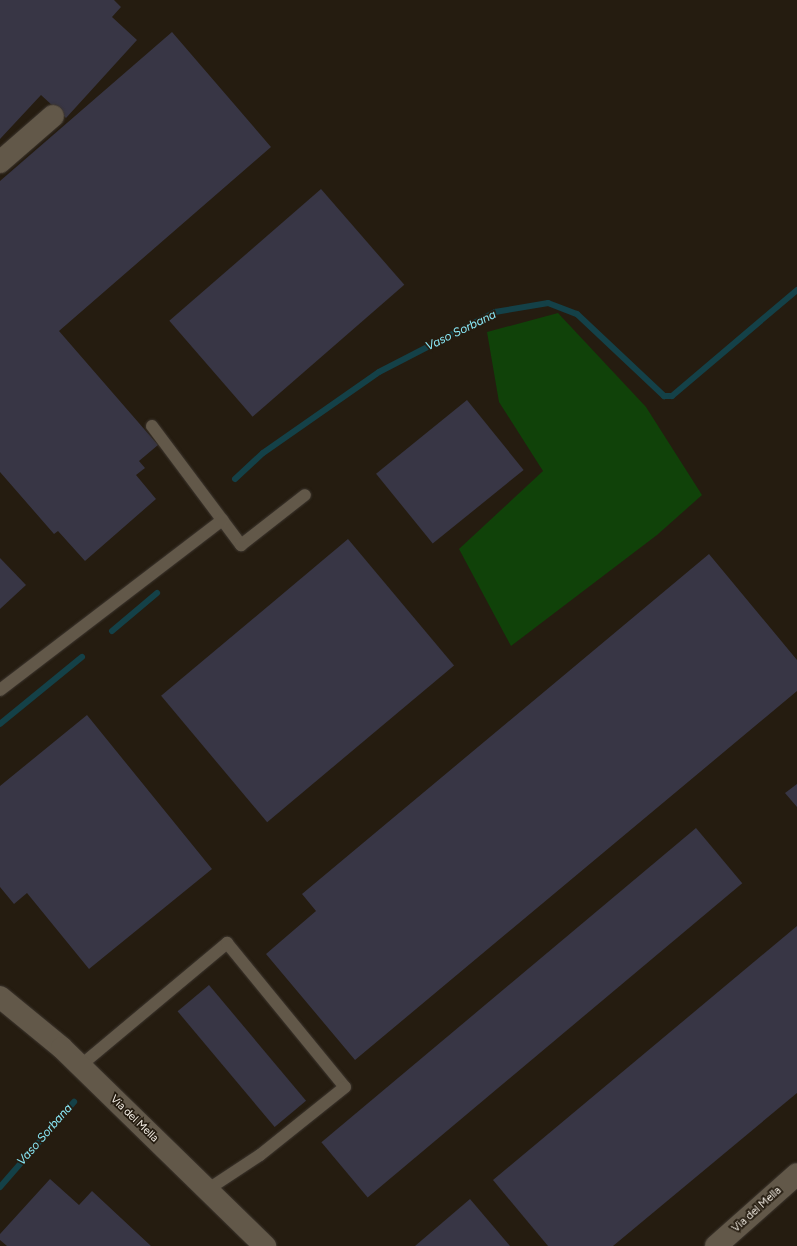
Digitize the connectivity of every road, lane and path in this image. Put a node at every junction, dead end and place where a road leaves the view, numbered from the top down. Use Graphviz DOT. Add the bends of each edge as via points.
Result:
graph roads {
  1 [pos="53,116"];
  2 [pos="0,162"];
  3 [pos="152,426"];
  4 [pos="305,495"];
  5 [pos="222,520"];
  6 [pos="0,690"];
  7 [pos="0,997"];
  8 [pos="80,1066"];
  9 [pos="797,1174"];
  10 [pos="207,1190"];
  11 [pos="265,1246"];
  12 [pos="716,1246"];
  1 -- 2 [label="street"];
  3 -- 5 [label="lane"];
  4 -- 5 [label="lane" via="241,545"];
  5 -- 6 [label="lane"];
  7 -- 8 [label="street, Via del Mella"];
  8 -- 10 [label="street, Via del Mella"];
  8 -- 10 [label="lane" via="228,943 345,1087 260,1155"];
  9 -- 12 [label="street, Via del Mella"];
  10 -- 11 [label="street, Via del Mella"];
}
